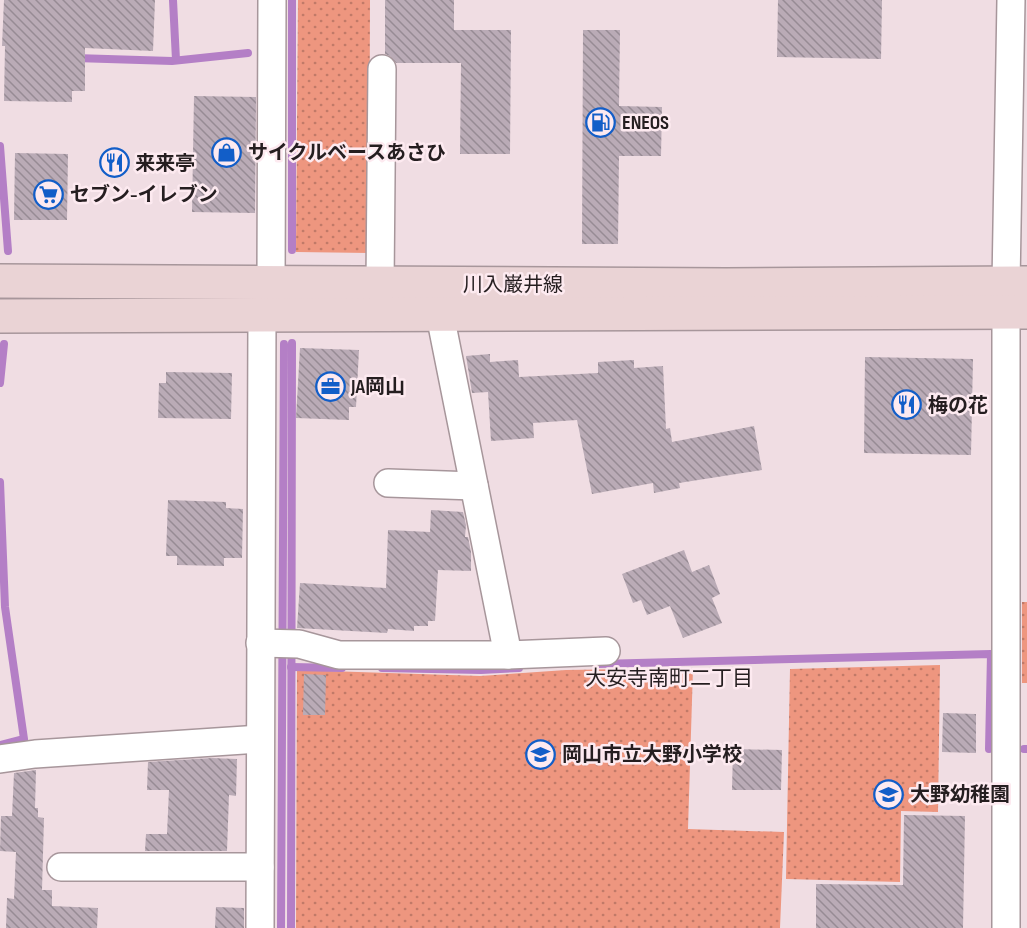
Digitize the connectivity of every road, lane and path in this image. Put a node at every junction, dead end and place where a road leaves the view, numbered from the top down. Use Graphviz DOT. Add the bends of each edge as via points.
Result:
graph roads {
  1 [pos="272,0"];
  2 [pos="1011,0"];
  3 [pos="382,69"];
  4 [pos="0,280"];
  5 [pos="271,284"];
  6 [pos="380,284"];
  7 [pos="1016,298"];
  8 [pos="261,315"];
  9 [pos="440,315"];
  10 [pos="0,316"];
  11 [pos="388,483"];
  12 [pos="474,486"];
  13 [pos="277,643"];
  14 [pos="606,651"];
  15 [pos="508,655"];
  16 [pos="260,739"];
  17 [pos="0,759"];
  18 [pos="61,867"];
  19 [pos="260,867"];
  20 [pos="260,928"];
  21 [pos="1006,928"];
  1 -- 5 [label="street"];
  2 -- 7 [label="street"];
  3 -- 6 [label="street"];
  4 -- 5 [label="main road, 川入巌井線"];
  5 -- 6 [label="main road, 川入巌井線"];
  6 -- 7 [label="main road, 川入巌井線"];
  7 -- 9 [label="main road, 川入巌井線"];
  7 -- 21 [label="street"];
  8 -- 9 [label="main road, 川入巌井線"];
  8 -- 10 [label="main road, 川入巌井線"];
  8 -- 13 [label="street"];
  9 -- 12 [label="street"];
  11 -- 12 [label="street"];
  12 -- 15 [label="street"];
  13 -- 15 [label="street" via="339,655"];
  13 -- 16 [label="street"];
  14 -- 15 [label="street"];
  16 -- 17 [label="street"];
  16 -- 19 [label="street"];
  18 -- 19 [label="street"];
  19 -- 20 [label="street"];
}
